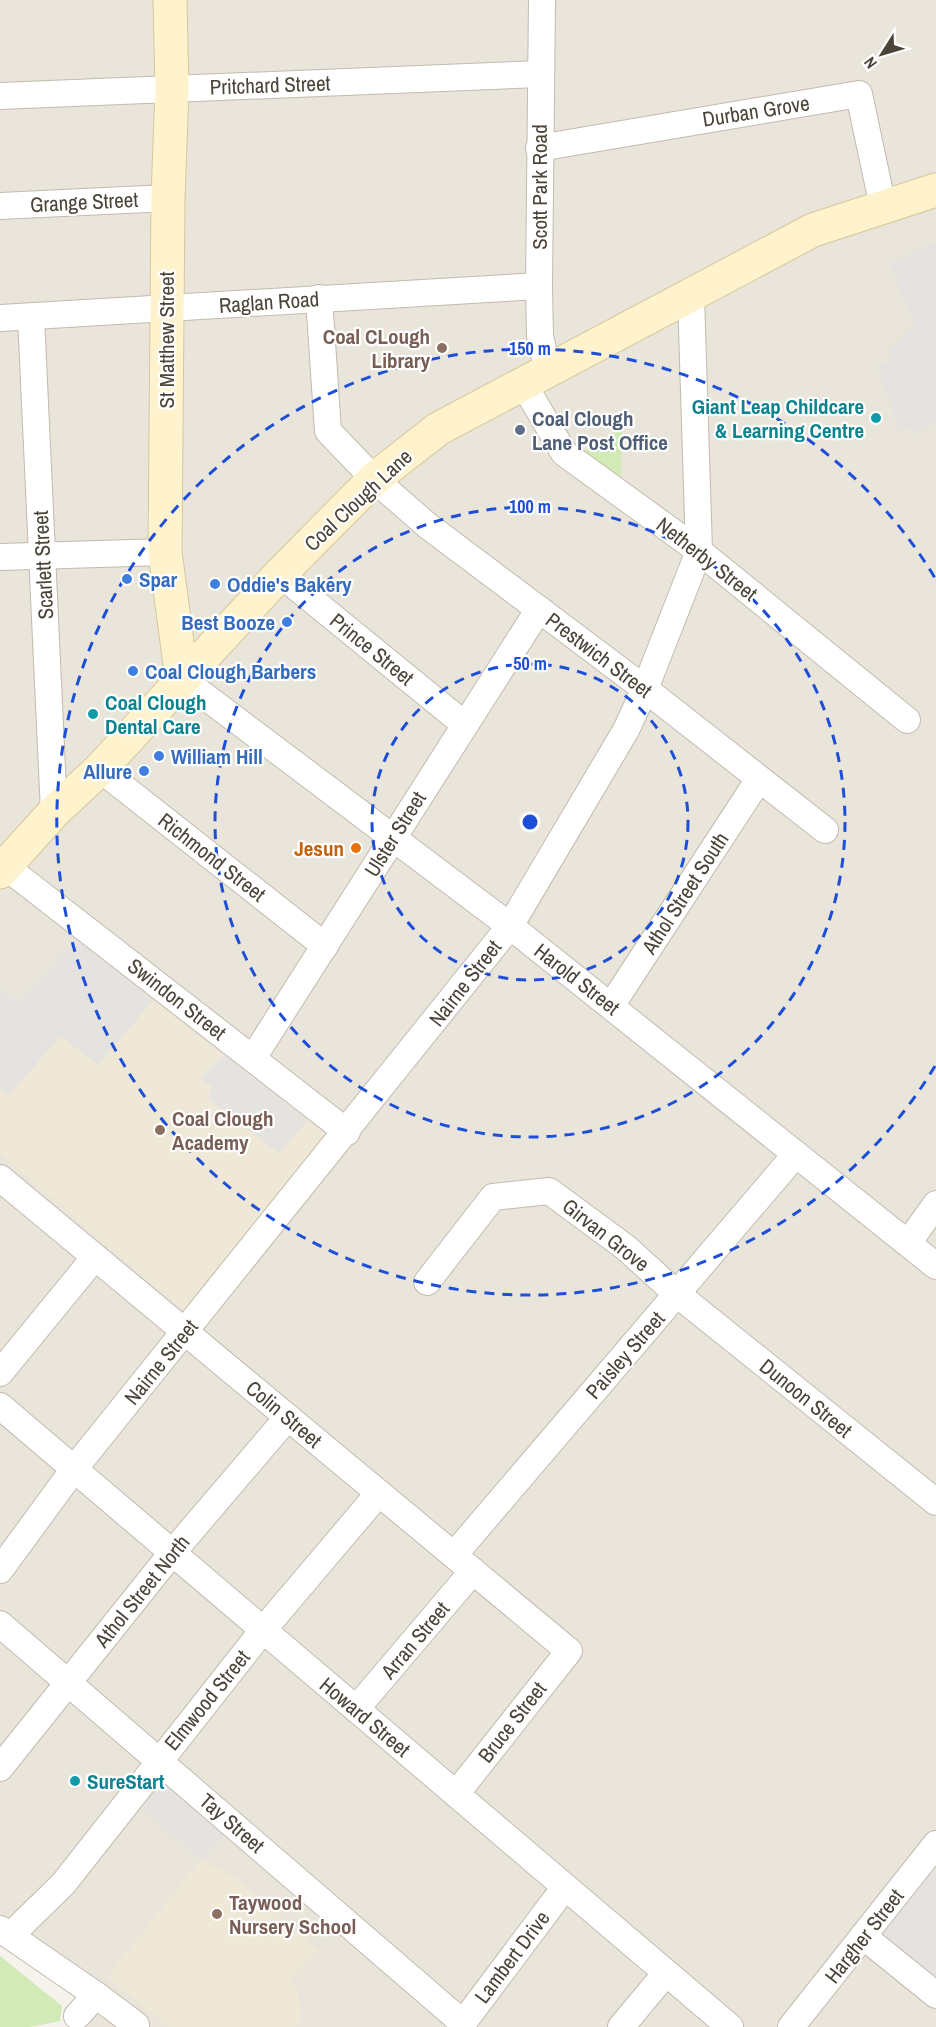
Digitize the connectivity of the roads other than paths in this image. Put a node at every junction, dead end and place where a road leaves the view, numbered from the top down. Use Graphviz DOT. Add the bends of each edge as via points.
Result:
graph roads {
  1 [pos="170,0"];
  2 [pos="542,0"];
  3 [pos="540,74"];
  4 [pos="172,89"];
  5 [pos="0,96"];
  6 [pos="539,147"];
  7 [pos="936,190"];
  8 [pos="168,198"];
  9 [pos="0,206"];
  10 [pos="883,207"];
  11 [pos="539,286"];
  12 [pos="691,296"];
  13 [pos="319,298"];
  14 [pos="166,308"];
  15 [pos="31,317"];
  16 [pos="0,318"];
  17 [pos="536,379"];
  18 [pos="374,479"];
  19 [pos="699,551"];
  20 [pos="165,552"];
  21 [pos="43,556"];
  22 [pos="0,557"];
  23 [pos="280,574"];
  24 [pos="538,609"];
  25 [pos="182,679"];
  26 [pos="645,689"];
  27 [pos="907,720"];
  28 [pos="464,724"];
  29 [pos="100,769"];
  30 [pos="759,778"];
  31 [pos="54,812"];
  32 [pos="825,831"];
  33 [pos="393,837"];
  34 [pos="3,869"];
  35 [pos="510,926"];
  36 [pos="325,946"];
  37 [pos="611,1006"];
  38 [pos="253,1058"];
  39 [pos="347,1132"];
  40 [pos="796,1154"];
  41 [pos="3,1185"];
  42 [pos="936,1204"];
  43 [pos="908,1243"];
  44 [pos="95,1257"];
  45 [pos="936,1266"];
  46 [pos="427,1282"];
  47 [pos="677,1294"];
  48 [pos="185,1332"];
  49 [pos="0,1373"];
  50 [pos="0,1406"];
  51 [pos="288,1418"];
  52 [pos="74,1469"];
  53 [pos="379,1492"];
  54 [pos="936,1502"];
  55 [pos="172,1553"];
  56 [pos="454,1555"];
  57 [pos="0,1570"];
  58 [pos="473,1571"];
  59 [pos="0,1624"];
  60 [pos="263,1630"];
  61 [pos="569,1651"];
  62 [pos="67,1683"];
  63 [pos="356,1709"];
  64 [pos="160,1759"];
  65 [pos="0,1768"];
  66 [pos="456,1794"];
  67 [pos="936,1844"];
  68 [pos="565,1887"];
  69 [pos="6,1932"];
  70 [pos="863,1936"];
  71 [pos="666,1973"];
  72 [pos="96,1995"];
  73 [pos="936,1995"];
  74 [pos="77,2016"];
  75 [pos="136,2025"];
  76 [pos="461,2025"];
  77 [pos="621,2027"];
  78 [pos="730,2027"];
  79 [pos="791,2027"];
  1 -- 4 [label="main road, St Matthew Street"];
  2 -- 3 [label="street, Scott Park Road"];
  3 -- 4 [label="street, Pritchard Street"];
  3 -- 6 [label="street, Scott Park Road"];
  4 -- 5 [label="street, Pritchard Street"];
  4 -- 8 [label="main road, St Matthew Street"];
  6 -- 10 [label="street, Durban Grove" via="859,94"];
  6 -- 11 [label="street, Scott Park Road"];
  7 -- 10 [label="main road, Coal Clough Lane"];
  8 -- 9 [label="street, Grange Street"];
  8 -- 14 [label="main road, St Matthew Street"];
  10 -- 12 [label="main road, Coal Clough Lane" via="813,230"];
  11 -- 13 [label="street, Raglan Road"];
  11 -- 17 [label="street, Scott Park Road"];
  12 -- 17 [label="main road, Coal Clough Lane"];
  12 -- 19 [label="street, Nairne Street"];
  13 -- 14 [label="street, Raglan Road"];
  13 -- 18 [label="street, Prestwich Street" via="328,431"];
  14 -- 15 [label="street, Raglan Road"];
  14 -- 20 [label="main road, St Matthew Street"];
  15 -- 16 [label="street, Raglan Road"];
  15 -- 21 [label="street, Scarlett Street"];
  17 -- 18 [label="main road, Coal Clough Lane" via="438,429"];
  17 -- 19 [label="street, Netherby Street" via="564,453"];
  18 -- 23 [label="main road, Coal Clough Lane"];
  18 -- 24 [label="street, Prestwich Street" via="428,526"];
  19 -- 26 [label="street, Nairne Street"];
  19 -- 27 [label="street, Netherby Street"];
  20 -- 21 [label="street"];
  20 -- 25 [label="main road, St Matthew Street"];
  21 -- 22 [label="street"];
  21 -- 31 [label="street, Scarlett Street"];
  23 -- 25 [label="main road, Coal Clough Lane"];
  23 -- 28 [label="street, Prince Street"];
  24 -- 26 [label="street, Prestwich Street"];
  24 -- 28 [label="street, Ulster Street"];
  25 -- 29 [label="main road, Coal Clough Lane"];
  25 -- 33 [label="street, Harold Street"];
  26 -- 30 [label="street, Prestwich Street"];
  26 -- 35 [label="street, Nairne Street" via="626,730"];
  28 -- 33 [label="street, Ulster Street"];
  29 -- 31 [label="main road, Coal Clough Lane"];
  29 -- 36 [label="street, Richmond Street"];
  30 -- 32 [label="street, Prestwich Street"];
  30 -- 37 [label="street, Athol Street South"];
  31 -- 34 [label="main road, Coal Clough Lane"];
  33 -- 35 [label="street, Harold Street"];
  33 -- 36 [label="street, Ulster Street"];
  34 -- 38 [label="street, Swindon Street"];
  35 -- 37 [label="street, Harold Street"];
  35 -- 39 [label="street, Nairne Street"];
  36 -- 38 [label="street, Ulster Street"];
  37 -- 40 [label="street, Harold Street"];
  38 -- 39 [label="street, Swindon Street"];
  39 -- 48 [label="street, Nairne Street"];
  40 -- 43 [label="street, Harold Street"];
  40 -- 47 [label="street, Paisley Street"];
  41 -- 44 [label="street, Colin Street"];
  42 -- 43 [label="street"];
  43 -- 45 [label="street, Harold Street"];
  44 -- 48 [label="street, Colin Street"];
  44 -- 49 [label="street"];
  46 -- 47 [label="street, Girvan Grove" via="493,1197 549,1191 625,1247"];
  47 -- 54 [label="street, Dunoon Street"];
  47 -- 56 [label="street, Paisley Street"];
  48 -- 51 [label="street, Colin Street"];
  48 -- 52 [label="street, Nairne Street"];
  50 -- 52 [label="street, Howard Street"];
  51 -- 53 [label="street, Colin Street"];
  51 -- 55 [label="street, Athol Street North"];
  52 -- 55 [label="street, Howard Street"];
  52 -- 57 [label="street, Nairne Street"];
  53 -- 56 [label="street, Colin Street"];
  53 -- 60 [label="street, Elmwood Street"];
  55 -- 60 [label="street, Howard Street"];
  55 -- 62 [label="street, Athol Street North"];
  56 -- 58 [label="street, Colin Street"];
  58 -- 61 [label="street, Colin Street"];
  58 -- 63 [label="street, Arran Street"];
  59 -- 62 [label="street, Tay Street"];
  60 -- 63 [label="street, Howard Street"];
  60 -- 64 [label="street, Elmwood Street"];
  61 -- 66 [label="street, Bruce Street"];
  62 -- 64 [label="street, Tay Street"];
  62 -- 65 [label="street, Athol Street North"];
  63 -- 66 [label="street, Howard Street"];
  64 -- 69 [label="street, Elmwood Street" via="64,1883"];
  64 -- 76 [label="street, Tay Street"];
  66 -- 68 [label="street, Howard Street"];
  67 -- 70 [label="street, Hargher Street"];
  68 -- 71 [label="street, Howard Street"];
  68 -- 76 [label="street, Lambert Drive"];
  69 -- 72 [label="street"];
  70 -- 73 [label="street"];
  70 -- 79 [label="street, Hargher Street"];
  71 -- 77 [label="street"];
  71 -- 78 [label="street, Howard Street"];
  72 -- 74 [label="street"];
  72 -- 75 [label="street"];
}
